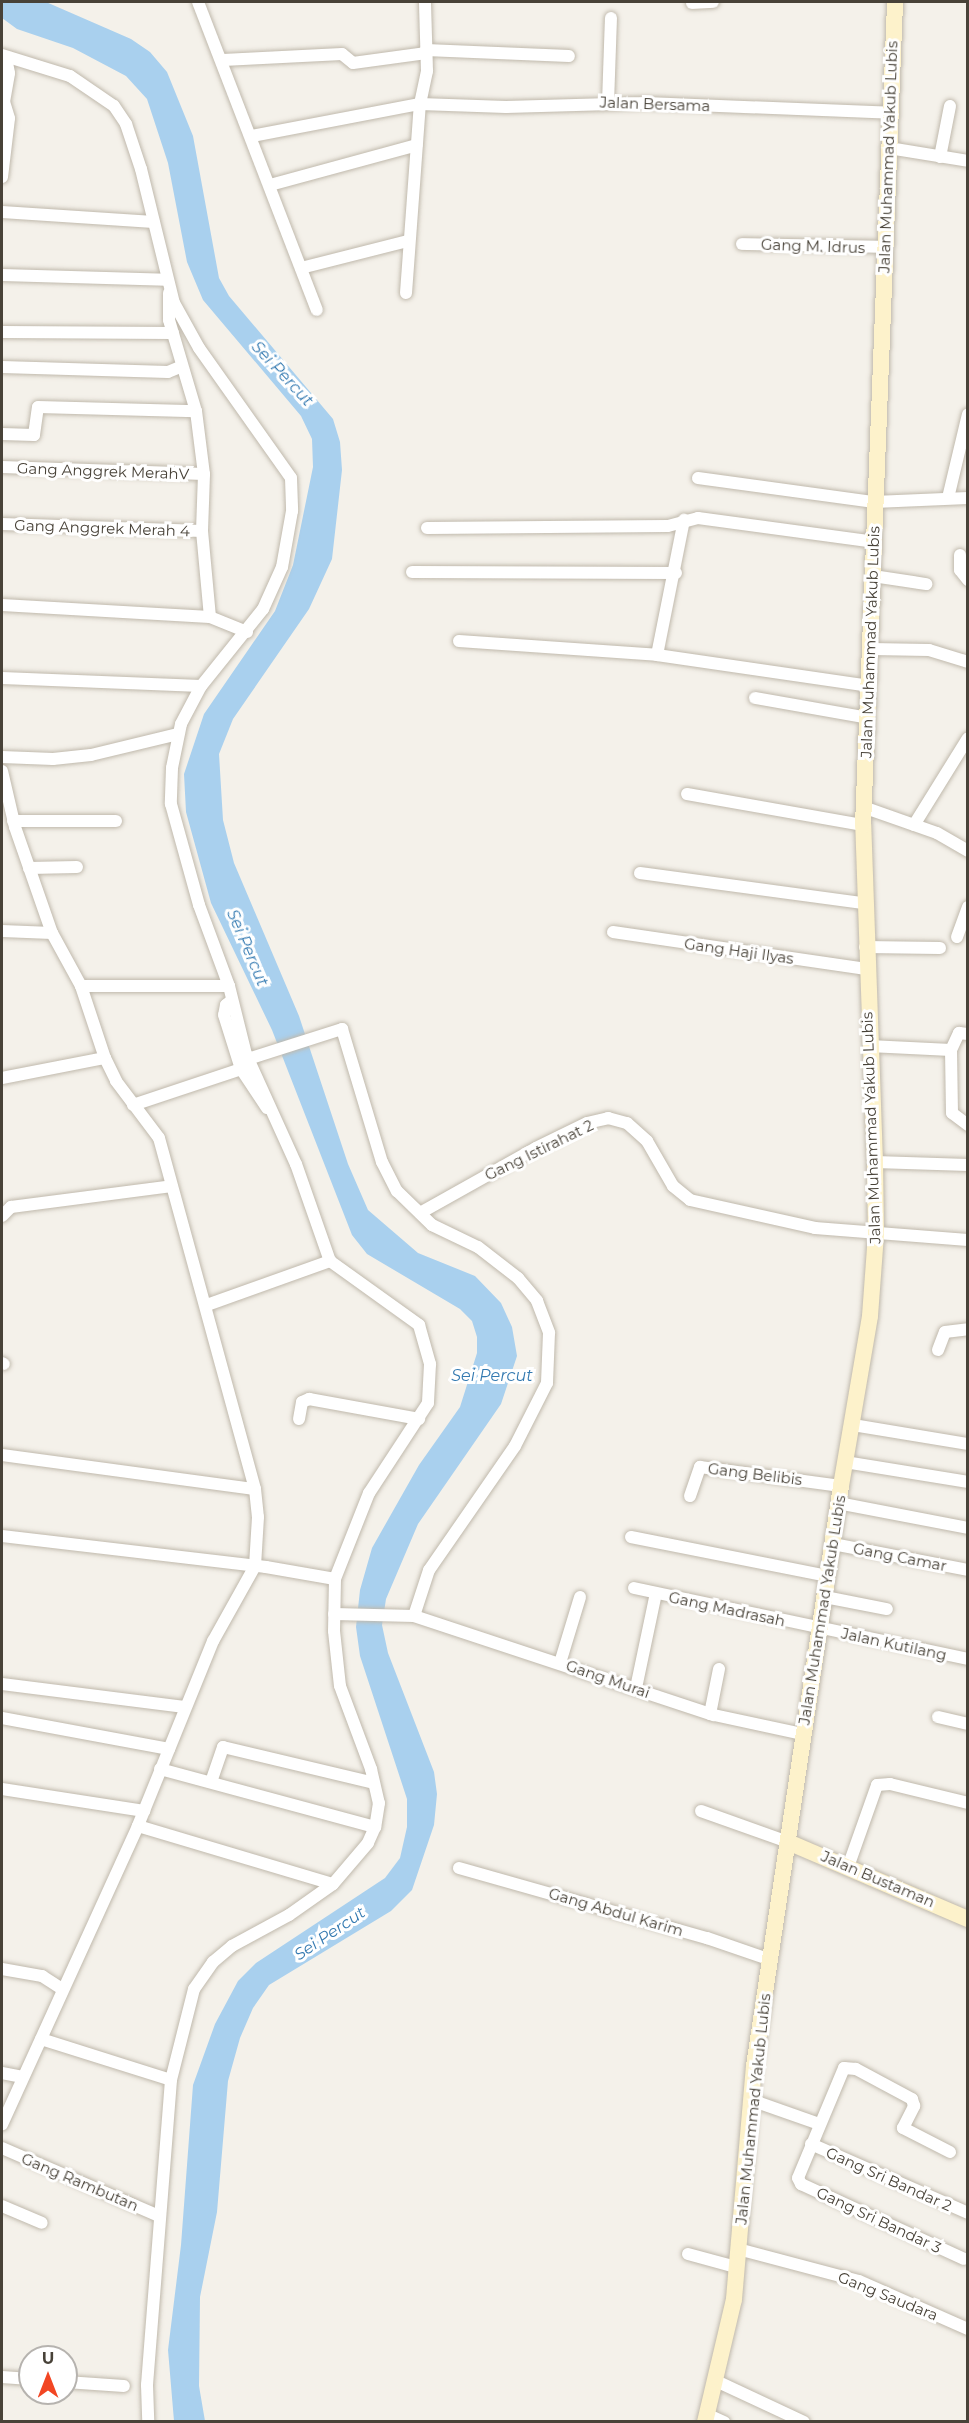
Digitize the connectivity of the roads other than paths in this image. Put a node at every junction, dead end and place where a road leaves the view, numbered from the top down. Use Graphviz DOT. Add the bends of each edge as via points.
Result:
graph roads {
  1 [pos="198,2"];
  2 [pos="425,2"];
  3 [pos="713,2"];
  4 [pos="894,2"];
  5 [pos="692,3"];
  6 [pos="611,18"];
  7 [pos="426,52"];
  8 [pos="4,56"];
  9 [pos="569,56"];
  10 [pos="223,60"];
  11 [pos="608,103"];
  12 [pos="420,104"];
  13 [pos="950,106"];
  14 [pos="891,113"];
  15 [pos="252,136"];
  16 [pos="417,145"];
  17 [pos="889,148"];
  18 [pos="940,157"];
  19 [pos="968,161"];
  20 [pos="2,177"];
  21 [pos="270,185"];
  22 [pos="2,212"];
  23 [pos="154,222"];
  24 [pos="408,241"];
  25 [pos="742,244"];
  26 [pos="885,247"];
  27 [pos="301,268"];
  28 [pos="2,275"];
  29 [pos="166,280"];
  30 [pos="406,292"];
  31 [pos="169,293"];
  32 [pos="317,310"];
  33 [pos="2,332"];
  34 [pos="172,333"];
  35 [pos="2,367"];
  36 [pos="180,367"];
  37 [pos="196,411"];
  38 [pos="968,414"];
  39 [pos="2,434"];
  40 [pos="962,451"];
  41 [pos="2,467"];
  42 [pos="204,474"];
  43 [pos="698,478"];
  44 [pos="948,498"];
  45 [pos="968,498"];
  46 [pos="874,502"];
  47 [pos="684,520"];
  48 [pos="2,524"];
  49 [pos="427,528"];
  50 [pos="202,531"];
  51 [pos="875,542"];
  52 [pos="960,555"];
  53 [pos="412,572"];
  54 [pos="676,573"];
  55 [pos="873,576"];
  56 [pos="968,580"];
  57 [pos="926,584"];
  58 [pos="2,605"];
  59 [pos="210,617"];
  60 [pos="247,632"];
  61 [pos="459,640"];
  62 [pos="871,649"];
  63 [pos="657,655"];
  64 [pos="968,662"];
  65 [pos="2,678"];
  66 [pos="201,686"];
  67 [pos="870,686"];
  68 [pos="755,698"];
  69 [pos="868,718"];
  70 [pos="178,734"];
  71 [pos="968,738"];
  72 [pos="2,757"];
  73 [pos="2,771"];
  74 [pos="687,794"];
  75 [pos="863,807"];
  76 [pos="116,821"];
  77 [pos="10,824"];
  78 [pos="862,825"];
  79 [pos="914,825"];
  80 [pos="968,851"];
  81 [pos="77,867"];
  82 [pos="29,868"];
  83 [pos="640,873"];
  84 [pos="863,903"];
  85 [pos="968,907"];
  86 [pos="2,931"];
  87 [pos="52,933"];
  88 [pos="613,933"];
  89 [pos="957,936"];
  90 [pos="865,947"];
  91 [pos="940,948"];
  92 [pos="866,969"];
  93 [pos="81,986"];
  94 [pos="229,986"];
  95 [pos="232,1000"];
  96 [pos="968,1034"];
  97 [pos="869,1046"];
  98 [pos="951,1050"];
  99 [pos="105,1058"];
  100 [pos="248,1059"];
  101 [pos="240,1069"];
  102 [pos="2,1078"];
  103 [pos="134,1105"];
  104 [pos="275,1114"];
  105 [pos="968,1125"];
  106 [pos="875,1162"];
  107 [pos="968,1165"];
  108 [pos="172,1186"];
  109 [pos="420,1213"];
  110 [pos="2,1216"];
  111 [pos="876,1234"];
  112 [pos="968,1240"];
  113 [pos="330,1261"];
  114 [pos="207,1305"];
  115 [pos="968,1329"];
  116 [pos="938,1350"];
  117 [pos="299,1419"];
  118 [pos="419,1419"];
  119 [pos="853,1425"];
  120 [pos="968,1444"];
  121 [pos="2,1455"];
  122 [pos="846,1462"];
  123 [pos="968,1482"];
  124 [pos="841,1486"];
  125 [pos="255,1489"];
  126 [pos="690,1496"];
  127 [pos="838,1503"];
  128 [pos="968,1528"];
  129 [pos="2,1536"];
  130 [pos="632,1537"];
  131 [pos="833,1544"];
  132 [pos="255,1566"];
  133 [pos="968,1570"];
  134 [pos="828,1576"];
  135 [pos="335,1579"];
  136 [pos="634,1588"];
  137 [pos="656,1593"];
  138 [pos="580,1597"];
  139 [pos="825,1597"];
  140 [pos="888,1609"];
  141 [pos="339,1614"];
  142 [pos="411,1616"];
  143 [pos="820,1629"];
  144 [pos="968,1659"];
  145 [pos="561,1663"];
  146 [pos="719,1669"];
  147 [pos="2,1684"];
  148 [pos="636,1688"];
  149 [pos="185,1707"];
  150 [pos="710,1714"];
  151 [pos="938,1717"];
  152 [pos="2,1718"];
  153 [pos="968,1725"];
  154 [pos="803,1734"];
  155 [pos="169,1749"];
  156 [pos="160,1769"];
  157 [pos="211,1782"];
  158 [pos="374,1783"];
  159 [pos="2,1789"];
  160 [pos="968,1803"];
  161 [pos="144,1811"];
  162 [pos="701,1811"];
  163 [pos="138,1826"];
  164 [pos="375,1827"];
  165 [pos="788,1842"];
  166 [pos="849,1867"];
  167 [pos="459,1868"];
  168 [pos="333,1884"];
  169 [pos="968,1919"];
  170 [pos="771,1960"];
  171 [pos="2,1969"];
  172 [pos="62,1989"];
  173 [pos="41,2039"];
  174 [pos="2,2073"];
  175 [pos="23,2077"];
  176 [pos="171,2080"];
  177 [pos="751,2100"];
  178 [pos="2,2124"];
  179 [pos="819,2124"];
  180 [pos="811,2144"];
  181 [pos="2,2148"];
  182 [pos="950,2152"];
  183 [pos="2,2206"];
  184 [pos="968,2213"];
  185 [pos="159,2216"];
  186 [pos="42,2223"];
  187 [pos="738,2249"];
  188 [pos="688,2254"];
  189 [pos="964,2259"];
  190 [pos="736,2268"];
  191 [pos="968,2329"];
  192 [pos="2,2377"];
  193 [pos="18,2378"];
  194 [pos="714,2380"];
  195 [pos="78,2383"];
  196 [pos="124,2386"];
  197 [pos="705,2418"];
  198 [pos="148,2421"];
  199 [pos="724,2421"];
  200 [pos="804,2421"];
  1 -- 10 [label="street"];
  2 -- 7 [label="street"];
  3 -- 5 [label="street"];
  4 -- 14 [label="main road, Jalan Muhammad Yakub Lubis"];
  6 -- 11 [label="street"];
  7 -- 9 [label="street"];
  7 -- 10 [label="street" via="353,63 342,54"];
  7 -- 12 [label="street"];
  8 -- 20 [label="street" via="9,77 4,102 9,118"];
  8 -- 23 [label="street" via="70,75 114,106 126,124"];
  10 -- 15 [label="street"];
  11 -- 12 [label="street, Jalan Bersama" via="506,107"];
  11 -- 14 [label="street, Jalan Bersama"];
  12 -- 15 [label="street, Jalan Bersama"];
  12 -- 16 [label="street"];
  13 -- 18 [label="street"];
  14 -- 17 [label="main road, Jalan Muhammad Yakub Lubis"];
  15 -- 21 [label="street"];
  16 -- 21 [label="street"];
  16 -- 24 [label="street"];
  17 -- 18 [label="street"];
  17 -- 26 [label="main road, Jalan Muhammad Yakub Lubis"];
  18 -- 19 [label="street"];
  21 -- 27 [label="street"];
  22 -- 23 [label="street"];
  23 -- 29 [label="street"];
  24 -- 27 [label="street"];
  24 -- 30 [label="street"];
  25 -- 26 [label="street, Gang M. Idrus"];
  26 -- 46 [label="main road, Jalan Muhammad Yakub Lubis"];
  27 -- 32 [label="street"];
  28 -- 29 [label="street"];
  29 -- 31 [label="street"];
  31 -- 34 [label="street"];
  31 -- 60 [label="street" via="199,348 291,478 292,511 282,567 263,609"];
  33 -- 34 [label="street"];
  34 -- 36 [label="street"];
  35 -- 36 [label="street" via="168,372"];
  36 -- 37 [label="street"];
  37 -- 39 [label="street" via="38,406 34,435"];
  37 -- 42 [label="street"];
  38 -- 40 [label="street"];
  40 -- 44 [label="street"];
  41 -- 42 [label="street, Gang Anggrek MerahV"];
  42 -- 50 [label="street"];
  43 -- 46 [label="street"];
  44 -- 45 [label="street"];
  44 -- 46 [label="street"];
  46 -- 51 [label="main road, Jalan Muhammad Yakub Lubis"];
  47 -- 49 [label="street" via="668,526"];
  47 -- 51 [label="street" via="698,518"];
  47 -- 54 [label="street"];
  48 -- 50 [label="street, Gang Anggrek Merah 4"];
  50 -- 59 [label="street"];
  51 -- 55 [label="main road, Jalan Muhammad Yakub Lubis"];
  52 -- 56 [label="street" via="960,570"];
  53 -- 54 [label="street"];
  54 -- 63 [label="street"];
  55 -- 57 [label="street"];
  55 -- 62 [label="main road, Jalan Muhammad Yakub Lubis"];
  58 -- 59 [label="street"];
  59 -- 60 [label="street"];
  60 -- 66 [label="street"];
  61 -- 63 [label="street"];
  62 -- 64 [label="street" via="929,650"];
  62 -- 67 [label="main road, Jalan Muhammad Yakub Lubis"];
  63 -- 67 [label="street"];
  65 -- 66 [label="street"];
  66 -- 70 [label="street"];
  67 -- 69 [label="main road, Jalan Muhammad Yakub Lubis"];
  68 -- 69 [label="street"];
  69 -- 75 [label="main road, Jalan Muhammad Yakub Lubis"];
  70 -- 72 [label="street" via="91,755 53,759"];
  70 -- 94 [label="street" via="171,804 199,905"];
  71 -- 79 [label="street"];
  73 -- 77 [label="street"];
  74 -- 78 [label="street"];
  75 -- 78 [label="main road, Jalan Muhammad Yakub Lubis"];
  75 -- 79 [label="street"];
  76 -- 77 [label="street"];
  77 -- 82 [label="street"];
  78 -- 84 [label="main road, Jalan Muhammad Yakub Lubis"];
  79 -- 80 [label="street"];
  81 -- 82 [label="street"];
  82 -- 87 [label="street"];
  83 -- 84 [label="street"];
  84 -- 90 [label="main road, Jalan Muhammad Yakub Lubis"];
  85 -- 89 [label="street"];
  86 -- 87 [label="street"];
  87 -- 93 [label="street"];
  88 -- 92 [label="street, Gang Haji Ilyas"];
  90 -- 91 [label="street"];
  90 -- 92 [label="main road, Jalan Muhammad Yakub Lubis"];
  92 -- 97 [label="main road, Jalan Muhammad Yakub Lubis"];
  93 -- 94 [label="street"];
  93 -- 99 [label="street"];
  94 -- 95 [label="street"];
  95 -- 100 [label="street"];
  95 -- 101 [label="street" via="226,1005 224,1016"];
  96 -- 98 [label="street" via="959,1033"];
  97 -- 98 [label="street"];
  97 -- 106 [label="main road, Jalan Muhammad Yakub Lubis"];
  98 -- 105 [label="street" via="952,1113"];
  99 -- 102 [label="street"];
  99 -- 103 [label="street"];
  100 -- 104 [label="street"];
  100 -- 109 [label="street" via="339,1028 344,1033 382,1162 397,1191"];
  101 -- 103 [label="street"];
  101 -- 104 [label="street" via="262,1105"];
  103 -- 108 [label="street" via="156,1132"];
  104 -- 113 [label="street"];
  106 -- 107 [label="street"];
  106 -- 111 [label="main road, Jalan Muhammad Yakub Lubis"];
  108 -- 110 [label="street" via="11,1207"];
  108 -- 114 [label="street"];
  109 -- 111 [label="street, Gang Istirahat 2" via="536,1148 587,1123 608,1118 627,1123 647,1142 673,1186 690,1200 815,1228"];
  109 -- 142 [label="street" via="432,1225 478,1247 518,1278 537,1301 549,1333 550,1360 547,1383 515,1446 429,1570"];
  111 -- 112 [label="street, Gang Istirahat 2"];
  111 -- 119 [label="main road, Jalan Muhammad Yakub Lubis" via="870,1316"];
  113 -- 114 [label="street"];
  113 -- 118 [label="street" via="418,1325 430,1364 428,1403"];
  114 -- 125 [label="street"];
  115 -- 116 [label="street" via="945,1332"];
  117 -- 118 [label="street" via="302,1402 309,1400"];
  118 -- 135 [label="street" via="369,1493"];
  119 -- 120 [label="street"];
  119 -- 122 [label="main road, Jalan Muhammad Yakub Lubis"];
  121 -- 125 [label="street"];
  122 -- 123 [label="street"];
  122 -- 124 [label="main road, Jalan Muhammad Yakub Lubis"];
  124 -- 126 [label="street, Gang Belibis" via="700,1467"];
  124 -- 127 [label="main road, Jalan Muhammad Yakub Lubis"];
  125 -- 132 [label="street"];
  127 -- 128 [label="street"];
  127 -- 131 [label="main road, Jalan Muhammad Yakub Lubis"];
  129 -- 132 [label="street"];
  130 -- 134 [label="street"];
  131 -- 133 [label="street, Gang Camar"];
  131 -- 134 [label="main road, Jalan Muhammad Yakub Lubis"];
  132 -- 135 [label="street"];
  132 -- 149 [label="street" via="213,1641"];
  134 -- 139 [label="main road, Jalan Muhammad Yakub Lubis"];
  135 -- 141 [label="street"];
  136 -- 137 [label="street, Gang Madrasah"];
  137 -- 143 [label="street, Gang Madrasah"];
  137 -- 148 [label="street"];
  138 -- 145 [label="street"];
  139 -- 140 [label="street"];
  139 -- 143 [label="main road, Jalan Muhammad Yakub Lubis"];
  141 -- 142 [label="street, Gang Murai"];
  141 -- 158 [label="street" via="340,1686"];
  142 -- 145 [label="street, Gang Murai"];
  143 -- 144 [label="street, Jalan Kutilang"];
  143 -- 154 [label="main road, Jalan Muhammad Yakub Lubis"];
  145 -- 148 [label="street, Gang Murai"];
  146 -- 150 [label="street"];
  147 -- 149 [label="street"];
  148 -- 150 [label="street, Gang Murai"];
  149 -- 155 [label="street"];
  150 -- 154 [label="street, Gang Murai"];
  151 -- 153 [label="street"];
  152 -- 155 [label="street"];
  154 -- 165 [label="main road, Jalan Muhammad Yakub Lubis"];
  155 -- 156 [label="street"];
  156 -- 157 [label="street"];
  156 -- 161 [label="street"];
  157 -- 158 [label="street" via="223,1748"];
  157 -- 164 [label="street"];
  158 -- 164 [label="street" via="379,1803"];
  159 -- 161 [label="street"];
  160 -- 166 [label="street" via="890,1784 877,1785"];
  161 -- 163 [label="street"];
  162 -- 165 [label="street"];
  163 -- 168 [label="street"];
  163 -- 172 [label="street"];
  164 -- 168 [label="street" via="368,1842"];
  165 -- 166 [label="main road, Jalan Bustaman"];
  165 -- 170 [label="main road, Jalan Muhammad Yakub Lubis"];
  166 -- 169 [label="main road, Jalan Bustaman"];
  167 -- 170 [label="street, Gang Abdul Karim"];
  168 -- 176 [label="street" via="289,1915 232,1946 213,1962 194,1989"];
  170 -- 177 [label="main road, Jalan Muhammad Yakub Lubis"];
  171 -- 172 [label="street" via="42,1976"];
  172 -- 173 [label="street"];
  173 -- 175 [label="street"];
  173 -- 176 [label="street"];
  174 -- 175 [label="street"];
  175 -- 178 [label="street"];
  176 -- 185 [label="street"];
  177 -- 179 [label="street"];
  177 -- 187 [label="main road, Jalan Muhammad Yakub Lubis"];
  179 -- 180 [label="street"];
  179 -- 182 [label="street" via="842,2070 856,2069 912,2099 914,2106 903,2128"];
  180 -- 184 [label="street, Gang Sri Bandar 2"];
  180 -- 189 [label="street, Gang Sri Bandar 3" via="798,2178 801,2184"];
  181 -- 185 [label="street, Gang Rambutan"];
  183 -- 186 [label="street"];
  185 -- 198 [label="street"];
  187 -- 190 [label="main road, Jalan Muhammad Yakub Lubis"];
  187 -- 191 [label="street, Gang Saudara" via="859,2281"];
  188 -- 190 [label="street"];
  190 -- 194 [label="main road, Jalan Muhammad Yakub Lubis" via="734,2299"];
  192 -- 193 [label="street"];
  194 -- 197 [label="main road, Jalan Muhammad Yakub Lubis"];
  194 -- 200 [label="street"];
  195 -- 196 [label="street"];
  197 -- 199 [label="street"];
}
